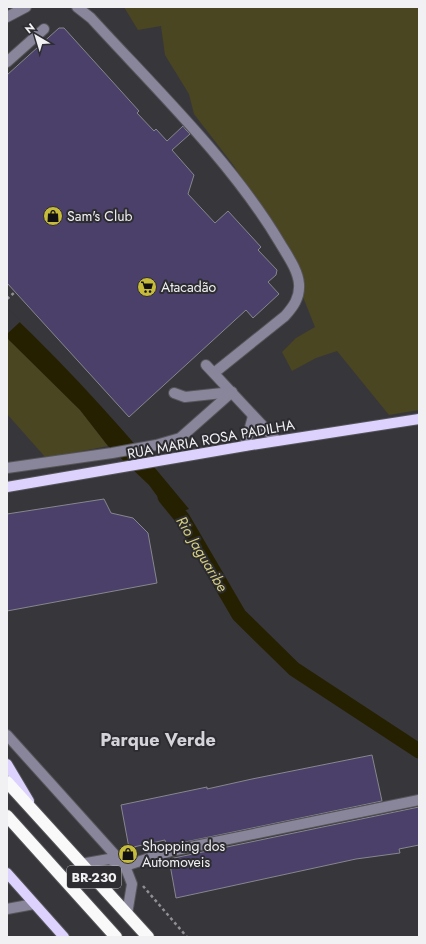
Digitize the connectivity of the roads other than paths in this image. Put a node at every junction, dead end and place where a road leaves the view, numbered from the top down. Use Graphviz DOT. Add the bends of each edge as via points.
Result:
graph roads {
  1 [pos="26,7"];
  2 [pos="77,7"];
  3 [pos="7,17"];
  4 [pos="44,29"];
  5 [pos="7,62"];
  6 [pos="206,365"];
  7 [pos="214,373"];
  8 [pos="232,392"];
  9 [pos="174,393"];
  10 [pos="253,416"];
  11 [pos="419,419"];
  12 [pos="277,441"];
  13 [pos="245,446"];
  14 [pos="7,468"];
  15 [pos="7,487"];
  16 [pos="7,735"];
  17 [pos="7,764"];
  18 [pos="7,782"];
  19 [pos="419,800"];
  20 [pos="39,818"];
  21 [pos="9,820"];
  22 [pos="81,864"];
  23 [pos="125,866"];
  24 [pos="7,873"];
  25 [pos="34,904"];
  26 [pos="7,909"];
  27 [pos="127,914"];
  28 [pos="64,937"];
  29 [pos="116,937"];
  30 [pos="148,937"];
  1 -- 3 [label="lane"];
  2 -- 7 [label="lane" via="91,18 236,179 267,221 294,269 299,284 294,307"];
  4 -- 5 [label="lane"];
  6 -- 7 [label="lane"];
  7 -- 8 [label="lane"];
  8 -- 9 [label="lane" via="185,397"];
  8 -- 10 [label="lane"];
  8 -- 14 [label="lane" via="180,438 156,445"];
  10 -- 12 [label="lane"];
  10 -- 13 [label="lane"];
  11 -- 12 [label="main road, RUA MARIA ROSA PADILHA"];
  12 -- 13 [label="main road, RUA MARIA ROSA PADILHA"];
  13 -- 15 [label="main road, RUA MARIA ROSA PADILHA"];
  16 -- 23 [label="lane"];
  17 -- 20 [label="main road"];
  18 -- 20 [label="highway, BR-230"];
  19 -- 23 [label="lane" via="171,851"];
  20 -- 22 [label="highway, BR-230"];
  21 -- 29 [label="highway, BR-230"];
  22 -- 23 [label="lane" via="109,859"];
  22 -- 27 [label="highway, BR-230"];
  23 -- 27 [label="lane" via="132,884"];
  24 -- 25 [label="main road"];
  25 -- 26 [label="lane"];
  25 -- 28 [label="main road"];
  27 -- 30 [label="highway, BR-230"];
}
